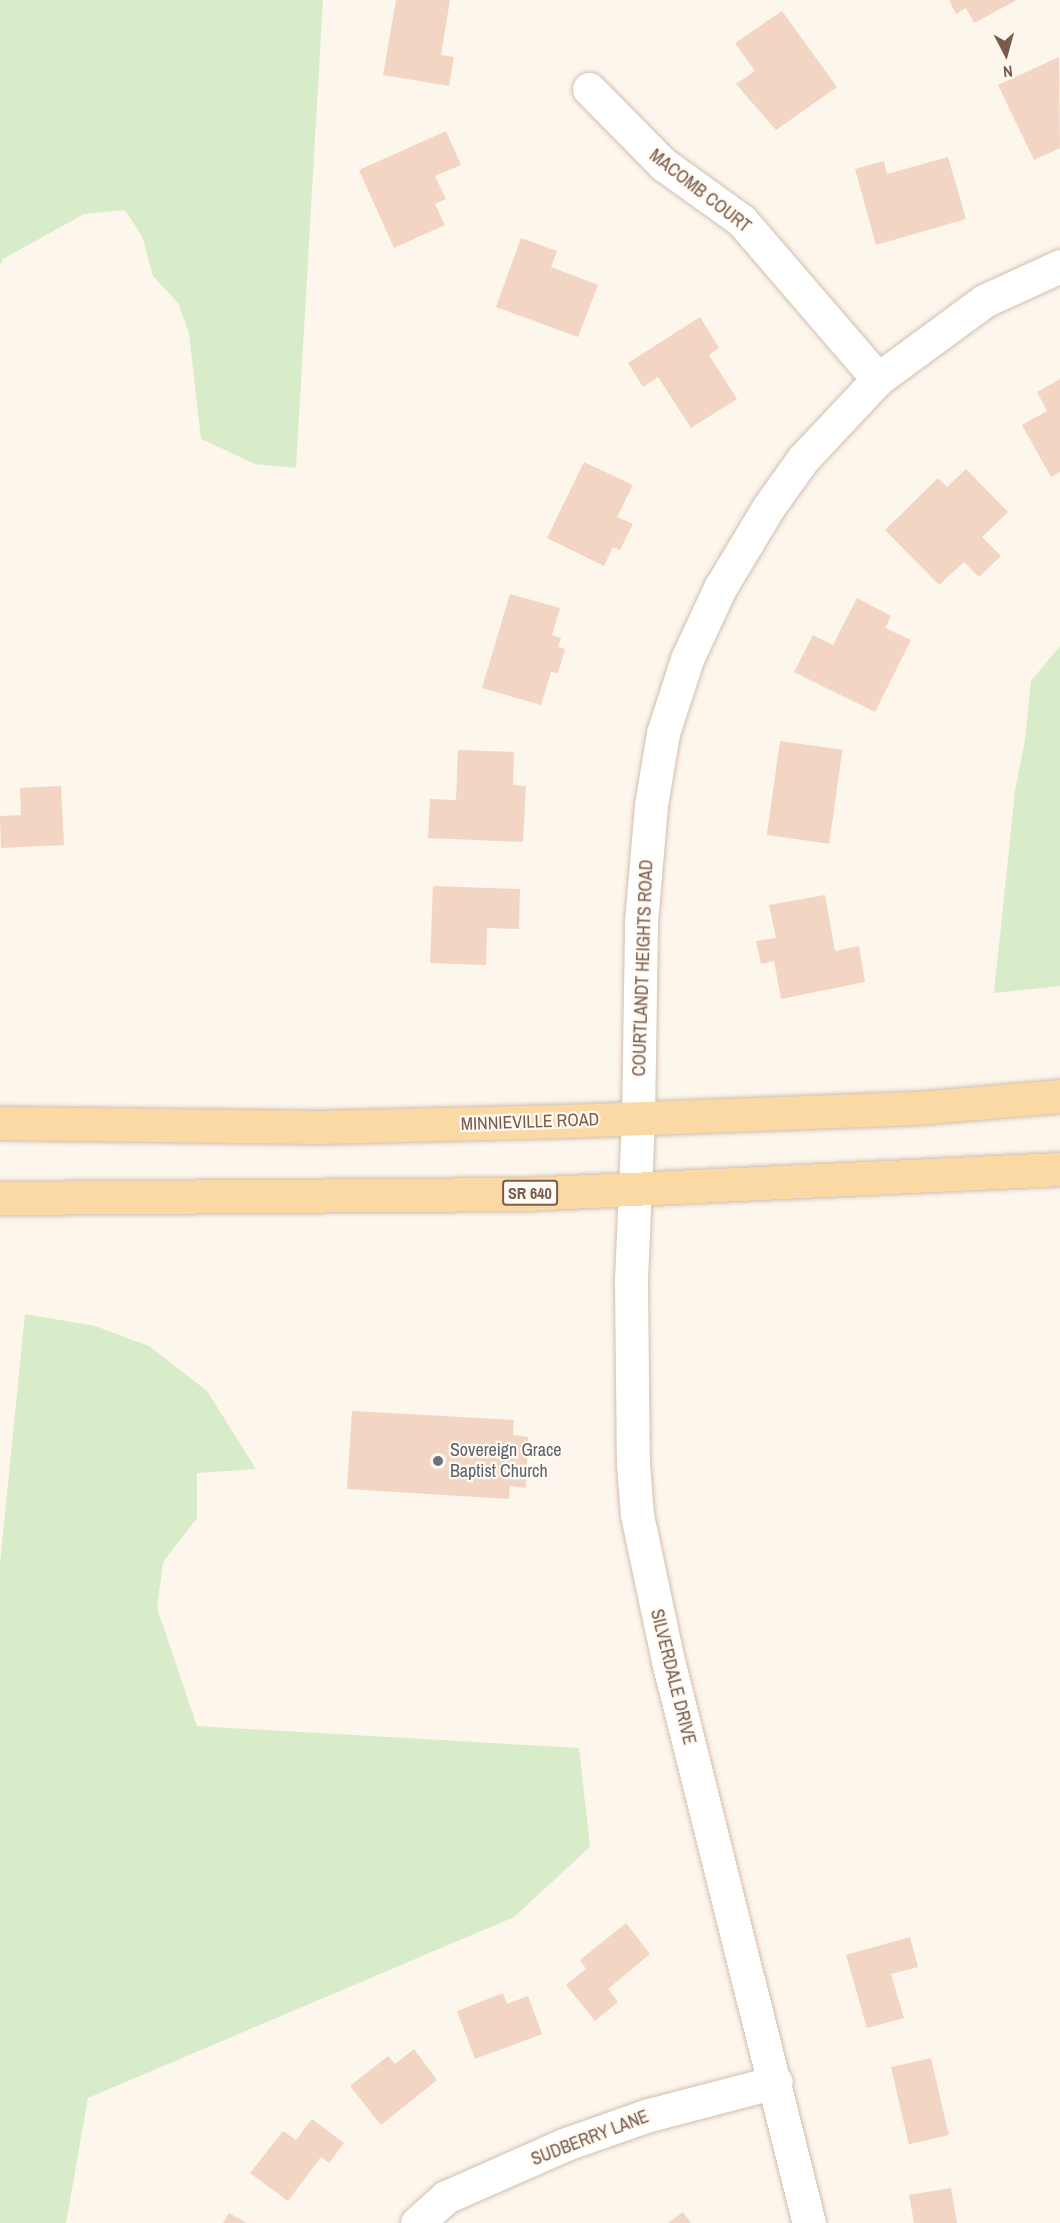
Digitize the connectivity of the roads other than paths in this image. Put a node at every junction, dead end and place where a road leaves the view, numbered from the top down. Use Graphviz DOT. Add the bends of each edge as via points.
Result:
graph roads {
  1 [pos="589,89"];
  2 [pos="1060,266"];
  3 [pos="878,379"];
  4 [pos="1060,1096"];
  5 [pos="638,1119"];
  6 [pos="0,1123"];
  7 [pos="1060,1168"];
  8 [pos="634,1189"];
  9 [pos="0,1198"];
  10 [pos="776,2082"];
  11 [pos="417,2223"];
  12 [pos="809,2223"];
  1 -- 3 [label="street, MACOMB COURT" via="663,165 742,221"];
  2 -- 3 [label="street, COURTLANDT HEIGHTS ROAD" via="984,301"];
  3 -- 5 [label="street, COURTLANDT HEIGHTS ROAD" via="803,459 768,508 720,588 687,659 663,733 651,805 641,922"];
  4 -- 5 [label="main road, MINNIEVILLE ROAD" via="917,1108"];
  5 -- 6 [label="main road, MINNIEVILLE ROAD" via="319,1127"];
  5 -- 8 [label="street, SILVERDALE DRIVE"];
  7 -- 8 [label="main road, SR 640"];
  8 -- 9 [label="main road, SR 640" via="524,1194"];
  8 -- 10 [label="street, SILVERDALE DRIVE" via="631,1293 637,1515 668,1661"];
  10 -- 11 [label="street, SUDBERRY LANE" via="649,2115 566,2144 446,2197"];
  10 -- 12 [label="street, SILVERDALE DRIVE"];
}
